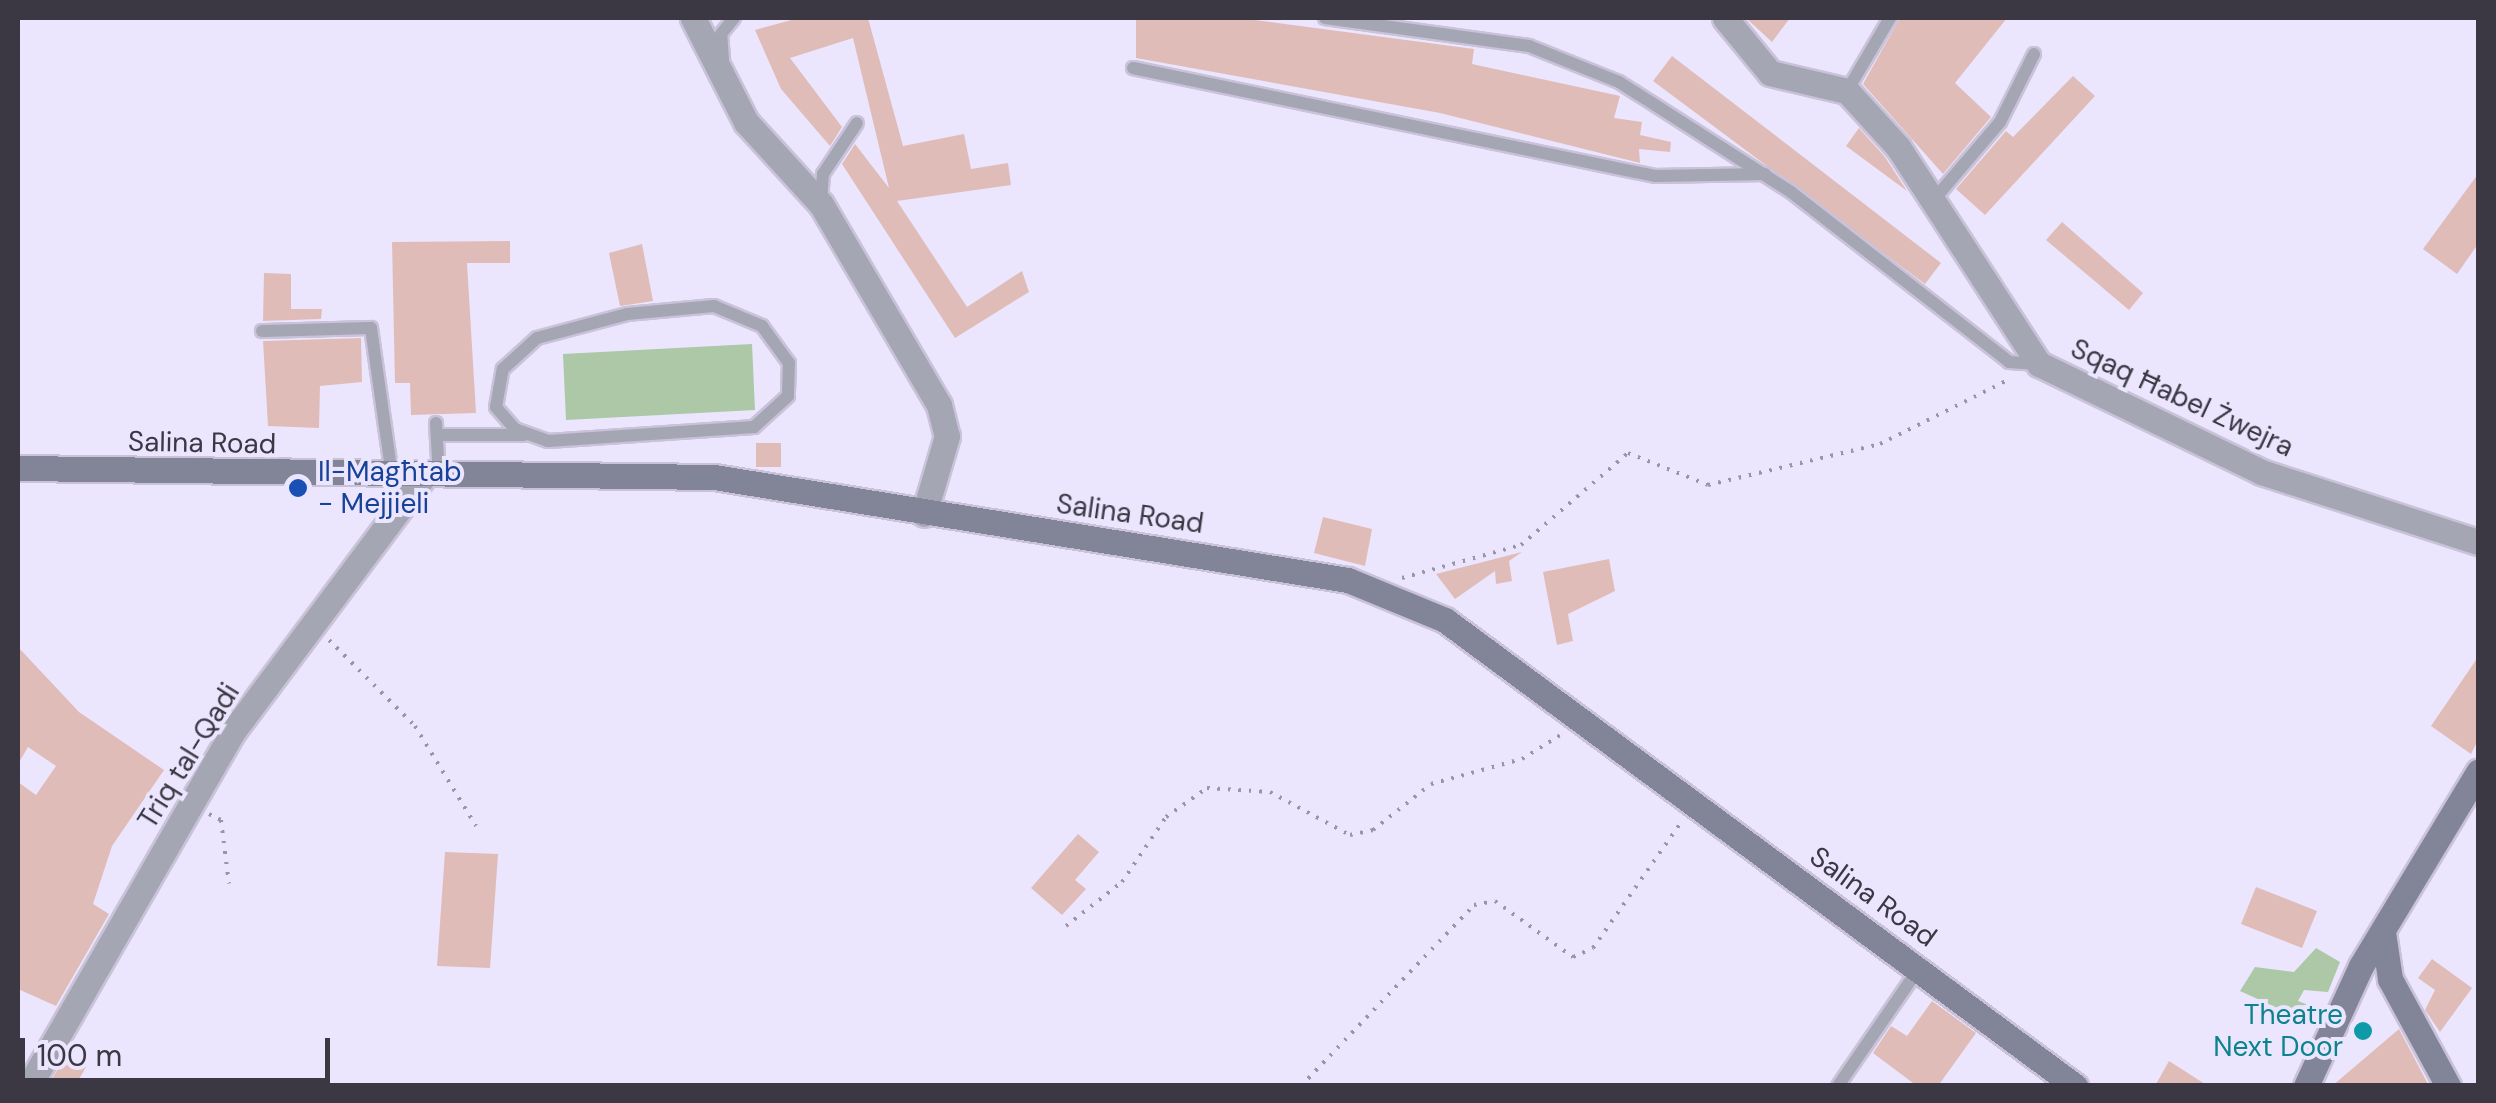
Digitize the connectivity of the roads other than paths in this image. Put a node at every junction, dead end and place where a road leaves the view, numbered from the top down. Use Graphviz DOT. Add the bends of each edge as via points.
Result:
graph roads {
  1 [pos="693,18"];
  2 [pos="734,18"];
  3 [pos="1325,18"];
  4 [pos="1725,18"];
  5 [pos="1890,18"];
  6 [pos="2034,54"];
  7 [pos="1134,68"];
  8 [pos="724,78"];
  9 [pos="1847,91"];
  10 [pos="856,123"];
  11 [pos="1765,174"];
  12 [pos="1937,196"];
  13 [pos="821,204"];
  14 [pos="262,331"];
  15 [pos="2039,364"];
  16 [pos="524,434"];
  17 [pos="18,468"];
  18 [pos="392,475"];
  19 [pos="432,476"];
  20 [pos="924,514"];
  21 [pos="2478,542"];
  22 [pos="2478,772"];
  23 [pos="2383,932"];
  24 [pos="1919,967"];
  25 [pos="30,1086"];
  26 [pos="1838,1086"];
  27 [pos="2075,1086"];
  28 [pos="2306,1086"];
  29 [pos="2448,1086"];
  1 -- 8 [label="street"];
  2 -- 8 [label="lane" via="722,34"];
  3 -- 11 [label="lane" via="1567,57"];
  4 -- 9 [label="street" via="1770,73"];
  5 -- 9 [label="lane"];
  6 -- 12 [label="lane" via="2000,122"];
  7 -- 11 [label="lane" via="1655,176"];
  8 -- 13 [label="street" via="746,122"];
  9 -- 12 [label="street, Sqaq Ħabel Żwejra"];
  10 -- 13 [label="lane" via="823,174"];
  11 -- 15 [label="lane" via="2009,362"];
  12 -- 15 [label="street, Sqaq Ħabel Żwejra" via="1952,239"];
  13 -- 20 [label="street" via="938,405 947,436"];
  14 -- 18 [label="lane" via="370,328"];
  15 -- 21 [label="street, Sqaq Ħabel Żwejra" via="2261,472"];
  16 -- 16 [label="lane" via="743,431 782,404 789,364 762,326 714,306 564,325 523,345 497,382 496,407"];
  16 -- 19 [label="lane" via="436,429"];
  17 -- 18 [label="main road, Salina Road"];
  18 -- 19 [label="main road, Salina Road"];
  19 -- 20 [label="main road, Salina Road" via="714,477"];
  19 -- 25 [label="street, Triq tal-Qadi" via="313,628 191,805"];
  20 -- 24 [label="main road, Salina Road" via="1302,569 1391,594 1445,620"];
  22 -- 23 [label="main road"];
  23 -- 28 [label="main road"];
  23 -- 29 [label="main road" via="2390,978"];
  24 -- 26 [label="lane"];
  24 -- 27 [label="main road, Salina Road"];
}
